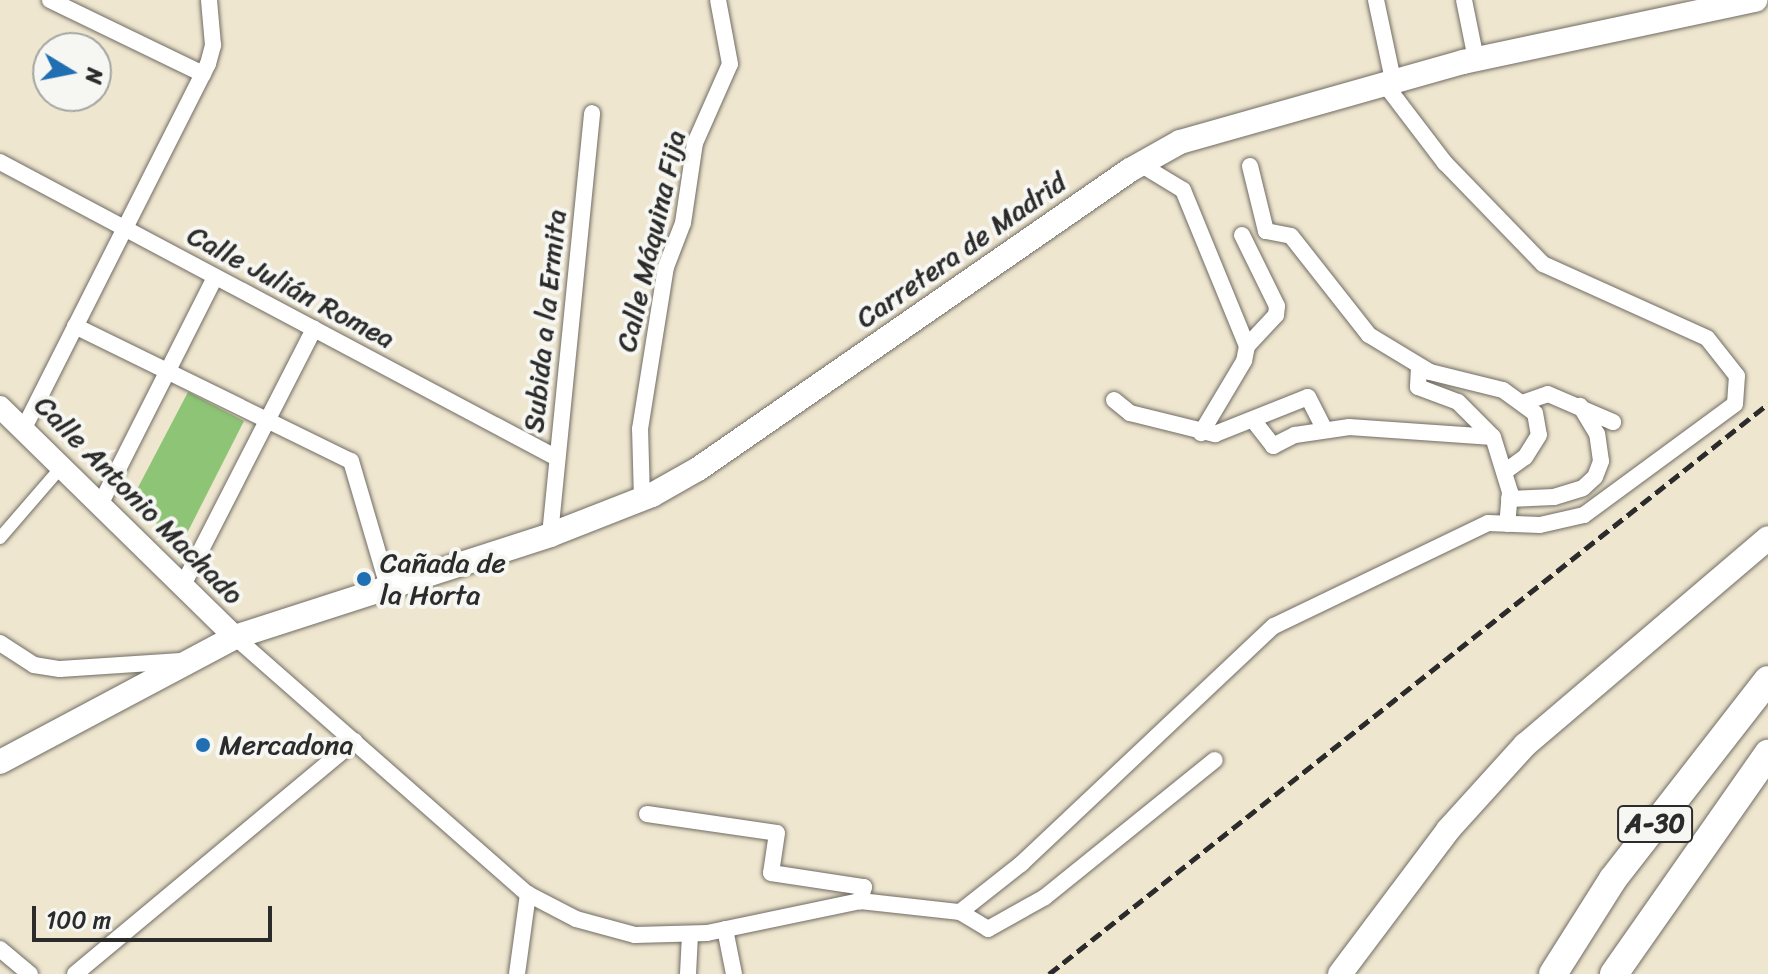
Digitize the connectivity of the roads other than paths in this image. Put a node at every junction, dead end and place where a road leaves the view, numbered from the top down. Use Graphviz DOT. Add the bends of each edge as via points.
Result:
graph roads {
  1 [pos="50,0"];
  2 [pos="209,0"];
  3 [pos="718,0"];
  4 [pos="1376,0"];
  5 [pos="1464,0"];
  6 [pos="1755,0"];
  7 [pos="1476,59"];
  8 [pos="203,74"];
  9 [pos="1389,82"];
  10 [pos="592,113"];
  11 [pos="0,162"];
  12 [pos="1140,164"];
  13 [pos="1250,166"];
  14 [pos="125,229"];
  15 [pos="1242,235"];
  16 [pos="215,277"];
  17 [pos="75,326"];
  18 [pos="314,329"];
  19 [pos="1247,346"];
  20 [pos="1424,370"];
  21 [pos="168,371"];
  22 [pos="1114,400"];
  23 [pos="1525,402"];
  24 [pos="1580,406"];
  25 [pos="0,407"];
  26 [pos="267,420"];
  27 [pos="1253,420"];
  28 [pos="1613,422"];
  29 [pos="24,428"];
  30 [pos="1324,428"];
  31 [pos="1201,433"];
  32 [pos="1493,437"];
  33 [pos="557,458"];
  34 [pos="63,465"];
  35 [pos="1506,471"];
  36 [pos="642,499"];
  37 [pos="1509,499"];
  38 [pos="101,503"];
  39 [pos="1507,524"];
  40 [pos="550,535"];
  41 [pos="0,538"];
  42 [pos="1768,538"];
  43 [pos="183,585"];
  44 [pos="388,587"];
  45 [pos="235,637"];
  46 [pos="0,643"];
  47 [pos="191,660"];
  48 [pos="1768,680"];
  49 [pos="355,741"];
  50 [pos="1768,754"];
  51 [pos="1215,760"];
  52 [pos="0,762"];
  53 [pos="647,814"];
  54 [pos="528,894"];
  55 [pos="860,901"];
  56 [pos="960,912"];
  57 [pos="725,929"];
  58 [pos="690,934"];
  59 [pos="0,949"];
  60 [pos="19,971"];
  61 [pos="75,974"];
  62 [pos="517,974"];
  63 [pos="688,974"];
  64 [pos="734,974"];
  65 [pos="1340,974"];
  66 [pos="1553,974"];
  67 [pos="1614,974"];
  1 -- 8 [label="street"];
  2 -- 8 [label="street" via="213,45"];
  3 -- 36 [label="street, Calle Máquina Fija" via="730,64 695,143 683,223 666,267 640,429"];
  4 -- 9 [label="street"];
  5 -- 7 [label="street"];
  6 -- 7 [label="main road, Carretera de Madrid"];
  7 -- 9 [label="main road, Carretera de Madrid"];
  8 -- 14 [label="street"];
  9 -- 12 [label="main road, Carretera de Madrid" via="1180,142"];
  9 -- 39 [label="street" via="1445,163 1543,264 1707,338 1737,376 1735,404 1584,515 1540,525"];
  10 -- 33 [label="street, Subida a la Ermita"];
  11 -- 14 [label="street, Calle Julián Romea"];
  12 -- 19 [label="street" via="1183,190"];
  12 -- 36 [label="main road, Carretera de Madrid" via="698,469"];
  13 -- 20 [label="street" via="1266,231 1291,236 1369,335"];
  14 -- 16 [label="street, Calle Julián Romea"];
  14 -- 17 [label="street"];
  15 -- 19 [label="street" via="1277,306 1276,315"];
  16 -- 18 [label="street, Calle Julián Romea"];
  16 -- 21 [label="street"];
  17 -- 21 [label="street"];
  17 -- 29 [label="street"];
  18 -- 26 [label="street"];
  18 -- 33 [label="street, Calle Julián Romea"];
  19 -- 31 [label="street" via="1244,361"];
  20 -- 23 [label="street" via="1503,390"];
  20 -- 32 [label="street" via="1418,387 1458,402"];
  21 -- 26 [label="street"];
  21 -- 38 [label="street"];
  22 -- 31 [label="street" via="1130,413"];
  23 -- 24 [label="street" via="1548,394"];
  23 -- 35 [label="street" via="1539,423 1539,435 1525,457"];
  24 -- 28 [label="street"];
  24 -- 37 [label="street" via="1597,434 1601,461 1595,477 1583,488 1554,497"];
  25 -- 29 [label="main road, Calle Antonio Machado"];
  26 -- 43 [label="street"];
  26 -- 44 [label="street" via="351,461"];
  27 -- 30 [label="street" via="1266,445 1273,446"];
  27 -- 30 [label="street" via="1308,397"];
  27 -- 31 [label="street" via="1215,434"];
  29 -- 34 [label="main road, Calle Antonio Machado"];
  30 -- 32 [label="street"];
  32 -- 35 [label="street"];
  33 -- 40 [label="street, Subida a la Ermita"];
  34 -- 38 [label="main road, Calle Antonio Machado"];
  34 -- 41 [label="street"];
  35 -- 37 [label="street"];
  36 -- 40 [label="main road, Carretera de Madrid"];
  37 -- 39 [label="street"];
  38 -- 43 [label="main road, Calle Antonio Machado"];
  39 -- 56 [label="street" via="1488,523 1274,626 1021,864"];
  40 -- 44 [label="main road, Carretera de Madrid"];
  42 -- 65 [label="main road" via="1525,745 1448,830"];
  43 -- 45 [label="main road, Calle Antonio Machado"];
  44 -- 45 [label="main road, Carretera de Madrid"];
  45 -- 47 [label="main road, Carretera de Madrid"];
  45 -- 49 [label="street"];
  46 -- 47 [label="street" via="34,665 60,669"];
  47 -- 52 [label="main road, Carretera de Madrid"];
  48 -- 66 [label="highway, A-30" via="1613,879"];
  49 -- 54 [label="street"];
  49 -- 61 [label="street"];
  50 -- 67 [label="highway, A-30"];
  51 -- 56 [label="street" via="1045,897 988,929"];
  53 -- 55 [label="street" via="777,833 771,873 864,887"];
  54 -- 58 [label="street" via="576,919 617,931"];
  54 -- 62 [label="street"];
  55 -- 56 [label="street"];
  55 -- 57 [label="street"];
  57 -- 58 [label="street"];
  57 -- 64 [label="street"];
  58 -- 63 [label="street"];
  59 -- 60 [label="street"];
}
